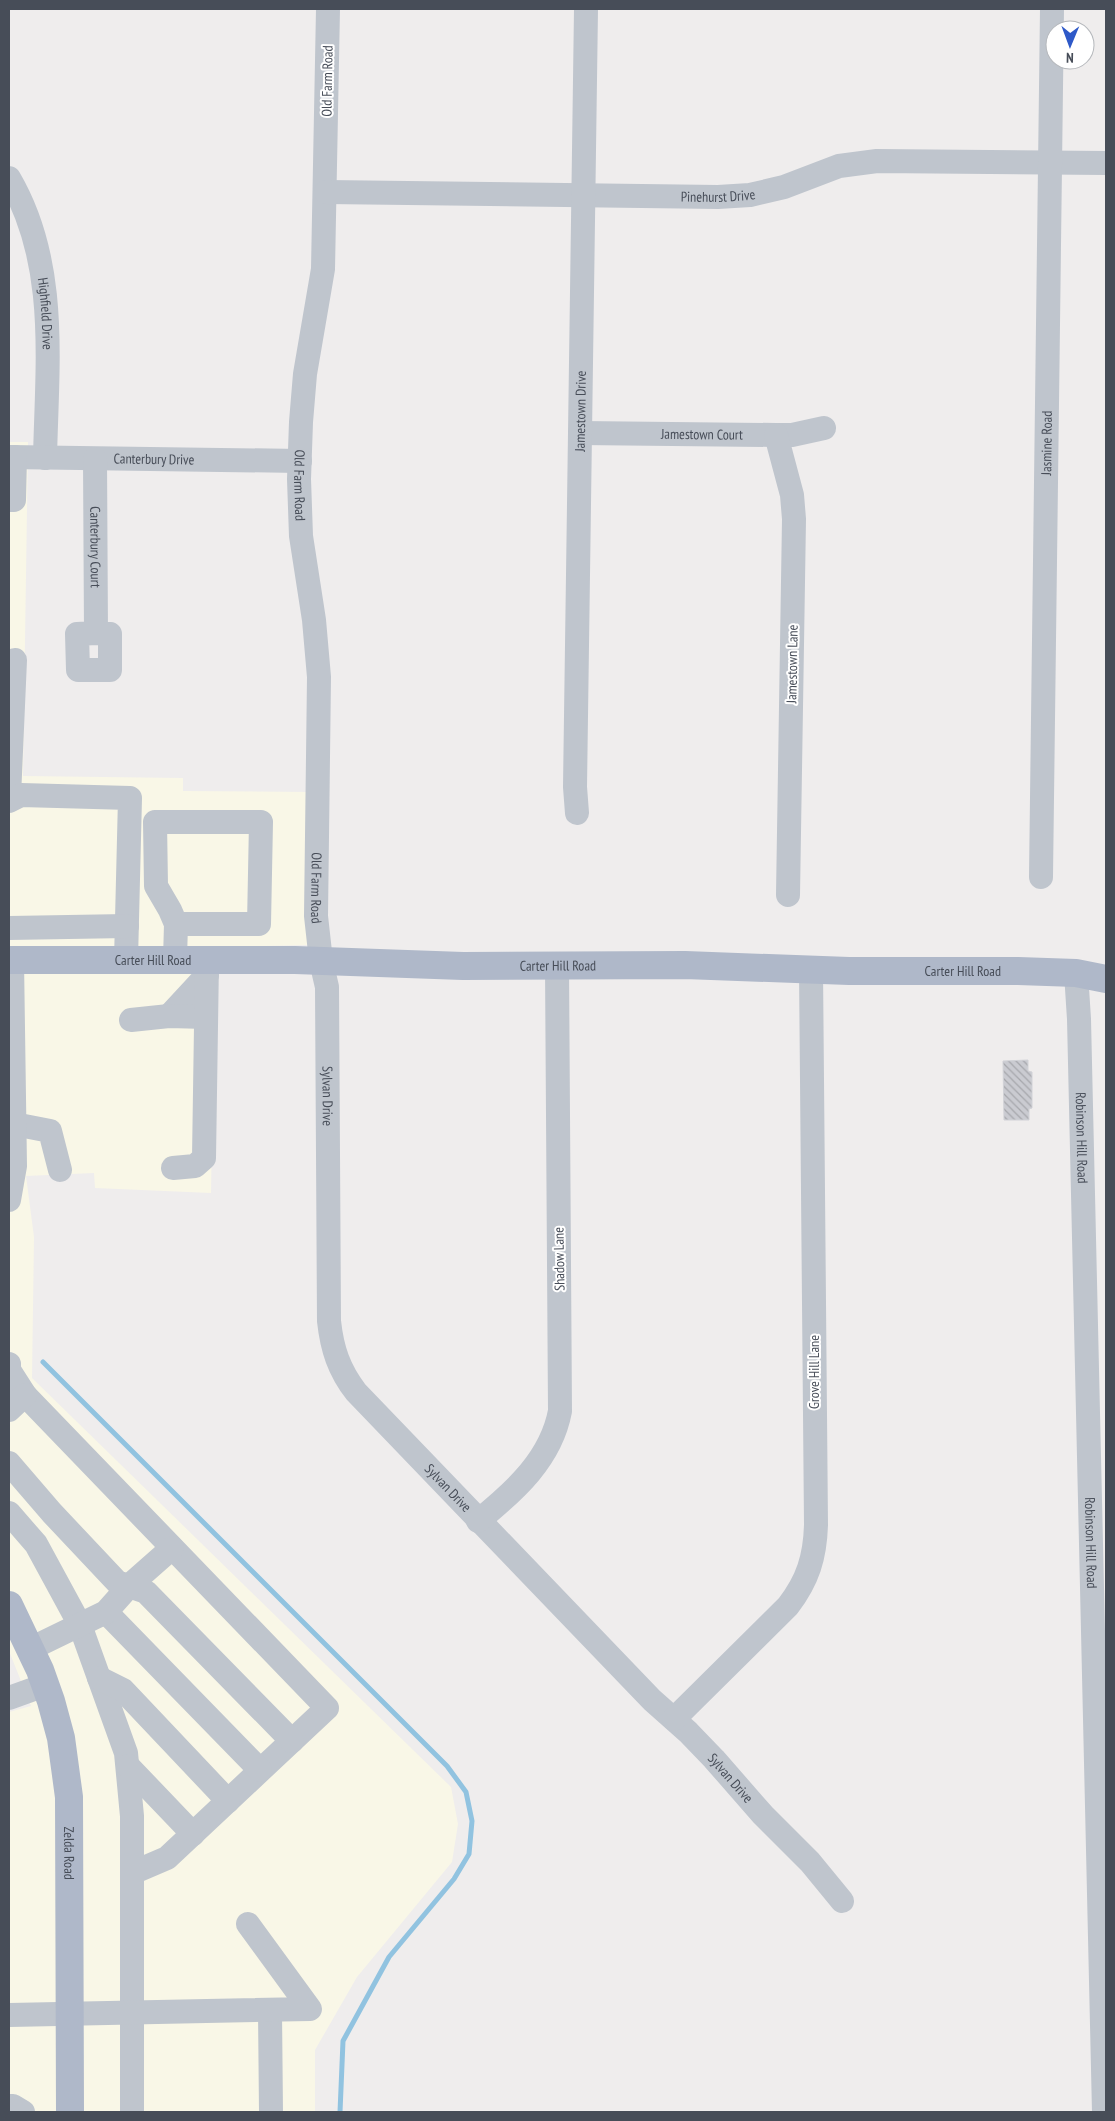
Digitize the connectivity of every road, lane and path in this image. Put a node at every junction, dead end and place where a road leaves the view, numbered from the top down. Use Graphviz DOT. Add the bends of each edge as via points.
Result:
graph roads {
  1 [pos="328,9"];
  2 [pos="586,9"];
  3 [pos="1052,9"];
  4 [pos="1050,162"];
  5 [pos="1106,163"];
  6 [pos="9,178"];
  7 [pos="326,192"];
  8 [pos="583,195"];
  9 [pos="824,428"];
  10 [pos="580,432"];
  11 [pos="776,435"];
  12 [pos="12,457"];
  13 [pos="45,458"];
  14 [pos="95,459"];
  15 [pos="300,461"];
  16 [pos="9,500"];
  17 [pos="96,633"];
  18 [pos="15,660"];
  19 [pos="10,722"];
  20 [pos="9,799"];
  21 [pos="577,813"];
  22 [pos="1041,877"];
  23 [pos="788,895"];
  24 [pos="176,924"];
  25 [pos="127,926"];
  26 [pos="9,928"];
  27 [pos="10,960"];
  28 [pos="126,960"];
  29 [pos="175,960"];
  30 [pos="321,961"];
  31 [pos="557,966"];
  32 [pos="207,967"];
  33 [pos="811,970"];
  34 [pos="1076,973"];
  35 [pos="1106,979"];
  36 [pos="169,1016"];
  37 [pos="206,1017"];
  38 [pos="11,1020"];
  39 [pos="131,1020"];
  40 [pos="14,1124"];
  41 [pos="12,1166"];
  42 [pos="173,1168"];
  43 [pos="60,1170"];
  44 [pos="9,1200"];
  45 [pos="9,1364"];
  46 [pos="17,1402"];
  47 [pos="9,1463"];
  48 [pos="9,1513"];
  49 [pos="478,1521"];
  50 [pos="172,1548"];
  51 [pos="130,1585"];
  52 [pos="9,1605"];
  53 [pos="106,1612"];
  54 [pos="80,1625"];
  55 [pos="30,1649"];
  56 [pos="99,1678"];
  57 [pos="45,1685"];
  58 [pos="9,1698"];
  59 [pos="674,1719"];
  60 [pos="292,1741"];
  61 [pos="128,1766"];
  62 [pos="260,1770"];
  63 [pos="228,1801"];
  64 [pos="193,1834"];
  65 [pos="132,1873"];
  66 [pos="842,1901"];
  67 [pos="248,1924"];
  68 [pos="270,2011"];
  69 [pos="133,2013"];
  70 [pos="69,2014"];
  71 [pos="9,2015"];
  72 [pos="9,2106"];
  73 [pos="23,2112"];
  74 [pos="70,2112"];
  75 [pos="132,2112"];
  76 [pos="271,2112"];
  77 [pos="1104,2112"];
  1 -- 7 [label="street, Old Farm Road"];
  2 -- 8 [label="street, Jamestown Drive"];
  3 -- 4 [label="street, Jasmine Road"];
  4 -- 5 [label="street, Pinehurst Drive"];
  4 -- 8 [label="street, Pinehurst Drive" via="878,161 839,166 784,187 750,195"];
  4 -- 22 [label="street, Jasmine Road"];
  6 -- 13 [label="street, Highfield Drive" via="34,234 46,289"];
  7 -- 8 [label="street, Pinehurst Drive"];
  7 -- 15 [label="street, Old Farm Road" via="323,269 305,374"];
  8 -- 10 [label="street, Jamestown Drive"];
  9 -- 11 [label="street, Jamestown Court"];
  10 -- 11 [label="street, Jamestown Court"];
  10 -- 21 [label="street, Jamestown Drive"];
  11 -- 23 [label="street, Jamestown Lane" via="792,495 794,519"];
  12 -- 13 [label="street, Canterbury Drive"];
  12 -- 16 [label="street" via="14,500"];
  13 -- 14 [label="street, Canterbury Drive"];
  14 -- 15 [label="street, Canterbury Drive"];
  14 -- 17 [label="street, Canterbury Court"];
  15 -- 30 [label="street, Old Farm Road" via="301,536 314,620 318,678 316,916"];
  18 -- 19 [label="street"];
  19 -- 20 [label="street"];
  20 -- 25 [label="street" via="21,795 130,798"];
  24 -- 24 [label="street" via="156,886 155,822 261,822 259,924"];
  24 -- 29 [label="street"];
  25 -- 26 [label="street"];
  25 -- 28 [label="street"];
  27 -- 28 [label="main road, Carter Hill Road"];
  27 -- 38 [label="street"];
  28 -- 29 [label="main road, Carter Hill Road"];
  29 -- 32 [label="main road, Carter Hill Road"];
  30 -- 31 [label="main road, Carter Hill Road"];
  30 -- 32 [label="main road, Carter Hill Road"];
  30 -- 49 [label="street, Sylvan Drive" via="327,987 329,1321 334,1354 356,1392"];
  31 -- 33 [label="main road, Carter Hill Road" via="685,965"];
  31 -- 49 [label="street, Shadow Lane" via="560,1411 554,1434 541,1459"];
  32 -- 36 [label="street"];
  32 -- 37 [label="street"];
  33 -- 34 [label="main road, Carter Hill Road"];
  33 -- 59 [label="street, Grove Hill Lane" via="814,1556 808,1574 788,1606"];
  34 -- 35 [label="main road, Carter Hill Road"];
  34 -- 77 [label="street, Robinson Hill Road"];
  36 -- 37 [label="street"];
  36 -- 39 [label="street"];
  37 -- 42 [label="street" via="204,1158 195,1166"];
  38 -- 40 [label="street"];
  40 -- 41 [label="street"];
  40 -- 43 [label="street" via="50,1131"];
  41 -- 44 [label="street"];
  45 -- 46 [label="street"];
  46 -- 50 [label="street"];
  47 -- 51 [label="street" via="116,1582"];
  48 -- 54 [label="street" via="36,1544"];
  49 -- 59 [label="street, Sylvan Drive"];
  50 -- 51 [label="street"];
  50 -- 60 [label="street" via="326,1708"];
  51 -- 53 [label="street"];
  51 -- 60 [label="street" via="146,1592"];
  52 -- 55 [label="main road, Zelda Road"];
  53 -- 54 [label="street"];
  53 -- 62 [label="street"];
  54 -- 55 [label="street"];
  54 -- 56 [label="street"];
  55 -- 57 [label="main road, Zelda Road"];
  56 -- 61 [label="street"];
  56 -- 63 [label="street" via="123,1690"];
  57 -- 58 [label="street"];
  57 -- 70 [label="main road, Zelda Road" via="61,1738 69,1797"];
  59 -- 66 [label="street, Sylvan Drive" via="810,1862"];
  60 -- 62 [label="street"];
  61 -- 64 [label="street"];
  61 -- 65 [label="street"];
  62 -- 63 [label="street"];
  63 -- 64 [label="street"];
  64 -- 65 [label="street" via="167,1858"];
  65 -- 69 [label="street"];
  67 -- 68 [label="street" via="310,2009"];
  68 -- 69 [label="street"];
  68 -- 76 [label="street"];
  69 -- 70 [label="street"];
  69 -- 75 [label="street"];
  70 -- 71 [label="street"];
  70 -- 74 [label="main road, Zelda Road"];
  72 -- 73 [label="street"];
}
